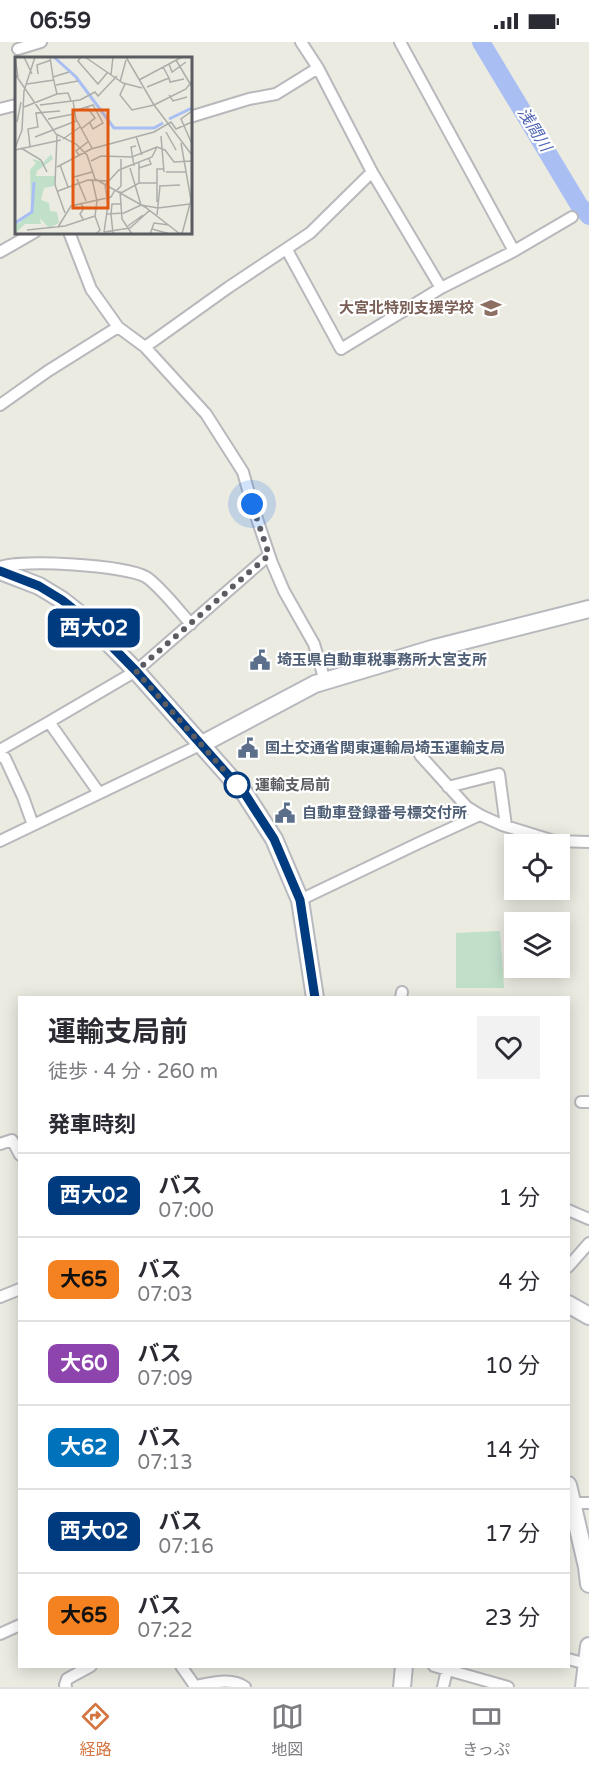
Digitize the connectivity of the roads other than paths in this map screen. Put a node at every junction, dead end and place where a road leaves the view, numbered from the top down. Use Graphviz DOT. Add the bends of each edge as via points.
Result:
graph roads {
  1 [pos="41,42"];
  2 [pos="300,42"];
  3 [pos="400,42"];
  4 [pos="18,50"];
  5 [pos="318,69"];
  6 [pos="15,105"];
  7 [pos="0,109"];
  8 [pos="192,116"];
  9 [pos="372,172"];
  10 [pos="572,217"];
  11 [pos="31,234"];
  12 [pos="70,234"];
  13 [pos="286,250"];
  14 [pos="514,251"];
  15 [pos="0,252"];
  16 [pos="441,288"];
  17 [pos="118,327"];
  18 [pos="145,347"];
  19 [pos="0,405"];
  20 [pos="269,555"];
  21 [pos="0,569"];
  22 [pos="589,609"];
  23 [pos="190,624"];
  24 [pos="136,671"];
  25 [pos="325,681"];
  26 [pos="49,722"];
  27 [pos="202,744"];
  28 [pos="0,750"];
  29 [pos="420,755"];
  30 [pos="0,756"];
  31 [pos="448,787"];
  32 [pos="99,793"];
  33 [pos="480,815"];
  34 [pos="33,825"];
  35 [pos="506,826"];
  36 [pos="0,841"];
  37 [pos="589,842"];
  38 [pos="300,900"];
  39 [pos="315,996"];
  40 [pos="0,1144"];
  41 [pos="18,1151"];
  42 [pos="570,1211"];
  43 [pos="589,1219"];
  44 [pos="589,1243"];
  45 [pos="570,1265"];
  46 [pos="18,1290"];
  47 [pos="0,1297"];
  48 [pos="570,1305"];
  49 [pos="589,1316"];
  50 [pos="575,1498"];
  51 [pos="589,1584"];
  52 [pos="18,1626"];
  53 [pos="0,1635"];
  54 [pos="589,1646"];
  55 [pos="570,1660"];
  56 [pos="587,1665"];
  57 [pos="87,1668"];
  58 [pos="183,1668"];
  59 [pos="404,1668"];
  60 [pos="440,1668"];
  61 [pos="447,1670"];
  62 [pos="483,1684"];
  63 [pos="195,1686"];
  64 [pos="66,1687"];
  65 [pos="245,1687"];
  66 [pos="402,1687"];
  67 [pos="443,1687"];
  68 [pos="508,1687"];
  69 [pos="584,1687"];
  1 -- 4 [label="street"];
  2 -- 5 [label="street"];
  3 -- 14 [label="street"];
  5 -- 8 [label="street" via="276,94"];
  5 -- 9 [label="street"];
  6 -- 7 [label="street"];
  9 -- 13 [label="street" via="310,233"];
  9 -- 16 [label="street"];
  10 -- 14 [label="street"];
  11 -- 15 [label="street"];
  12 -- 17 [label="street" via="90,289"];
  13 -- 16 [label="street" via="340,349"];
  13 -- 18 [label="street"];
  14 -- 16 [label="street"];
  17 -- 18 [label="street"];
  17 -- 19 [label="street"];
  18 -- 20 [label="street" via="206,414 243,472"];
  20 -- 23 [label="street"];
  20 -- 25 [label="street" via="314,644"];
  21 -- 23 [label="street" via="14,564 83,565 144,576"];
  21 -- 24 [label="main road" via="62,600"];
  22 -- 25 [label="main road"];
  23 -- 24 [label="street"];
  24 -- 26 [label="street"];
  24 -- 27 [label="main road"];
  25 -- 27 [label="main road"];
  26 -- 28 [label="street"];
  26 -- 32 [label="street"];
  27 -- 32 [label="street"];
  27 -- 38 [label="main road" via="263,820"];
  29 -- 31 [label="street"];
  30 -- 34 [label="street" via="12,770"];
  31 -- 33 [label="street"];
  31 -- 35 [label="street" via="499,774"];
  32 -- 34 [label="street"];
  33 -- 35 [label="street"];
  33 -- 38 [label="street"];
  34 -- 36 [label="street"];
  35 -- 37 [label="street" via="554,841"];
  38 -- 39 [label="main road"];
  40 -- 41 [label="street" via="12,1140"];
  42 -- 43 [label="street"];
  44 -- 45 [label="street"];
  46 -- 47 [label="street"];
  48 -- 49 [label="main road"];
  50 -- 51 [label="main road"];
  52 -- 53 [label="street"];
  54 -- 56 [label="main road"];
  55 -- 56 [label="street"];
  56 -- 69 [label="main road"];
  57 -- 64 [label="street" via="68,1679"];
  58 -- 63 [label="street"];
  59 -- 66 [label="main road"];
  60 -- 61 [label="street"];
  61 -- 62 [label="street"];
  61 -- 67 [label="street"];
  62 -- 68 [label="street"];
  63 -- 65 [label="street" via="234,1682"];
}
